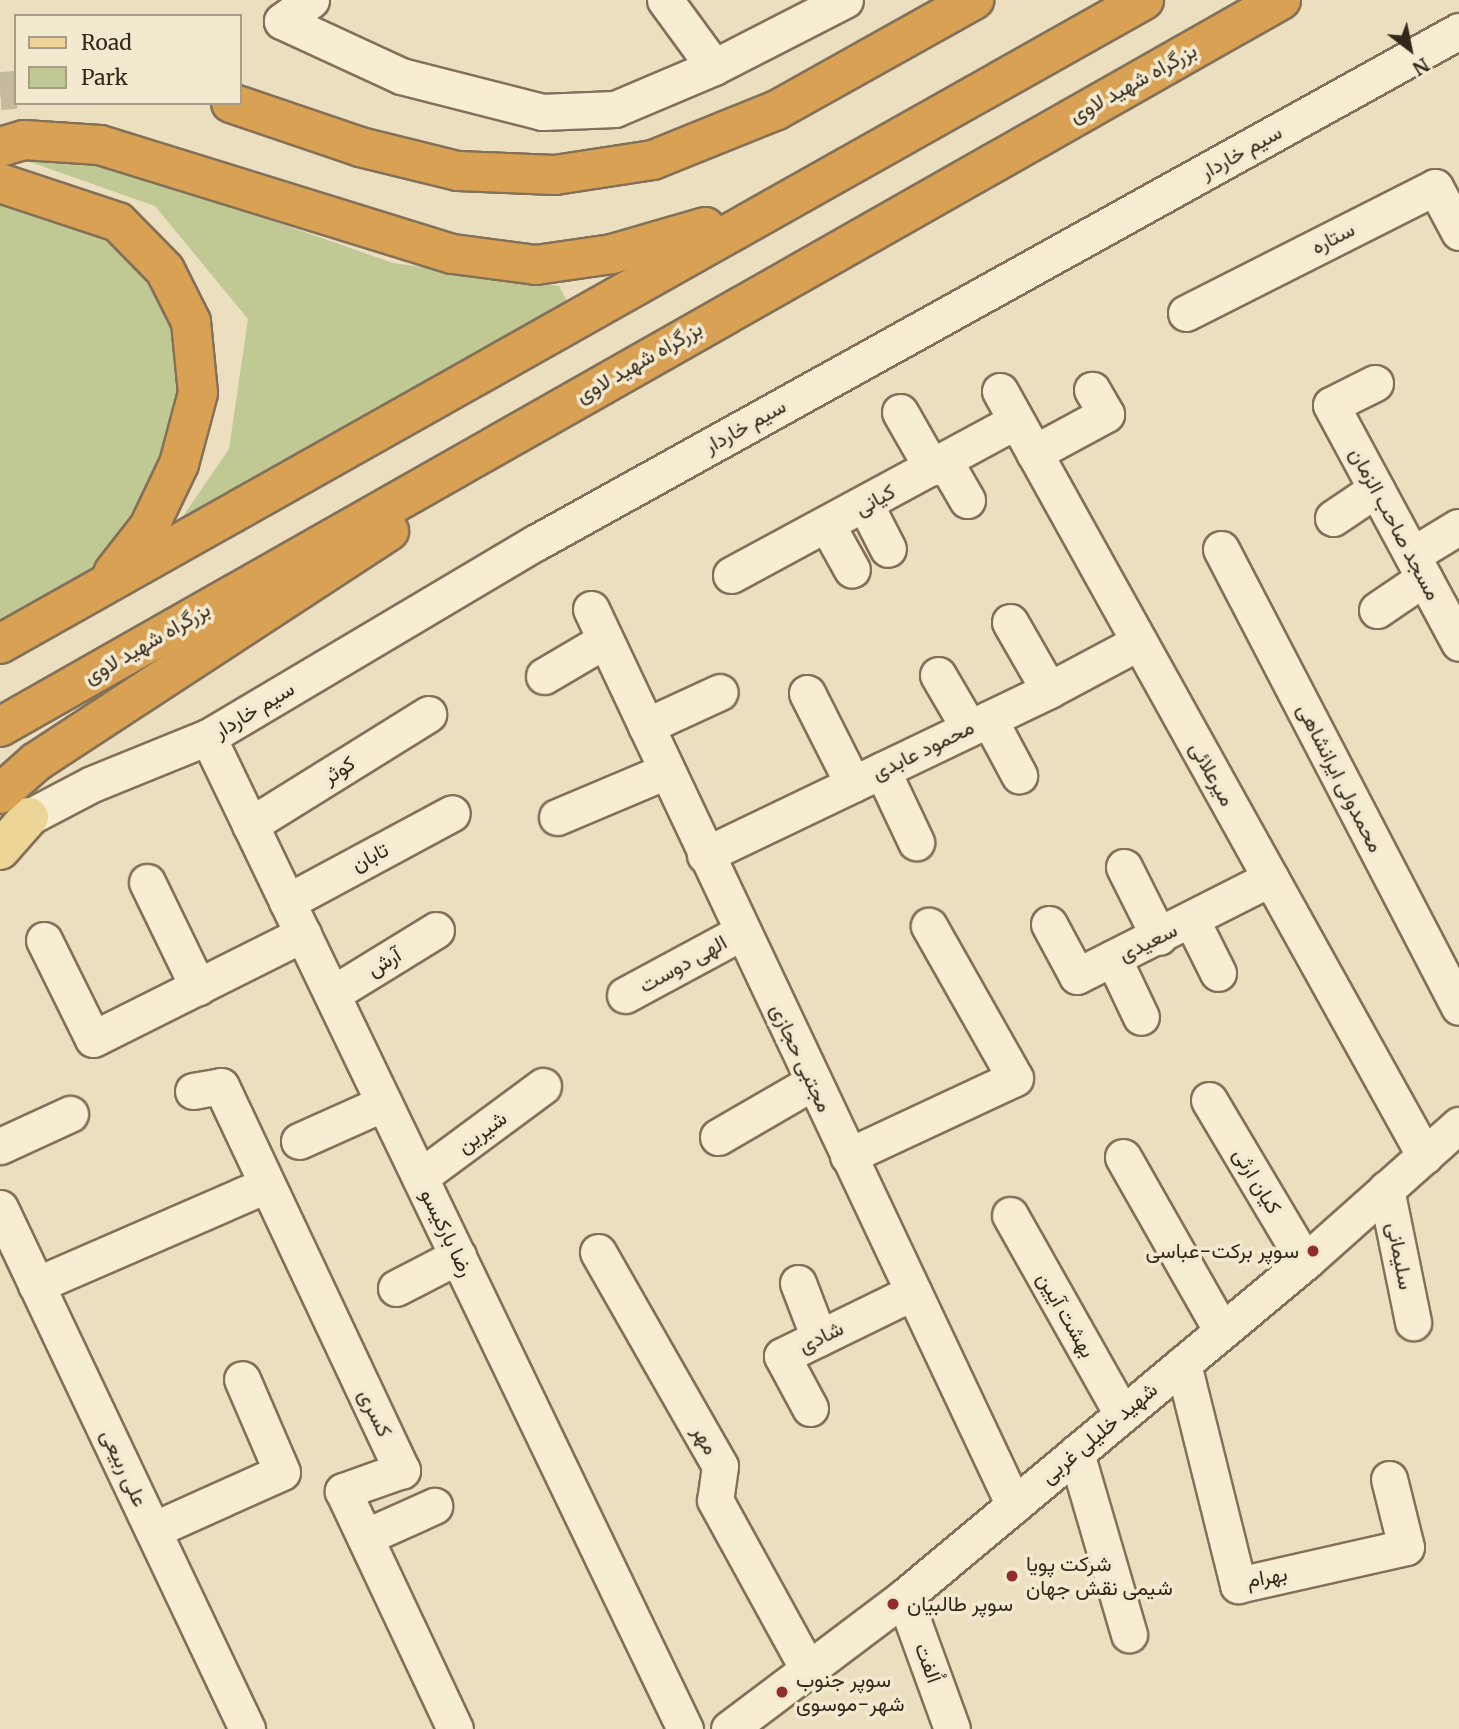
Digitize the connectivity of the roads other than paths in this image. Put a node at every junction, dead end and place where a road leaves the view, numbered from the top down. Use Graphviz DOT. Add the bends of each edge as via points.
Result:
graph roads {
  1 [pos="311,0"];
  2 [pos="665,0"];
  3 [pos="845,0"];
  4 [pos="974,0"];
  5 [pos="1144,0"];
  6 [pos="1281,0"];
  7 [pos="1459,32"];
  8 [pos="714,67"];
  9 [pos="237,105"];
  10 [pos="0,147"];
  11 [pos="0,183"];
  12 [pos="799,192"];
  13 [pos="1459,232"];
  14 [pos="1186,313"];
  15 [pos="661,349"];
  16 [pos="1375,383"];
  17 [pos="1092,390"];
  18 [pos="1008,406"];
  19 [pos="900,412"];
  20 [pos="1034,453"];
  21 [pos="938,465"];
  22 [pos="1376,489"];
  23 [pos="967,500"];
  24 [pos="866,506"];
  25 [pos="1333,518"];
  26 [pos="827,525"];
  27 [pos="1458,527"];
  28 [pos="888,549"];
  29 [pos="1221,549"];
  30 [pos="1418,567"];
  31 [pos="852,570"];
  32 [pos="731,575"];
  33 [pos="101,588"];
  34 [pos="1377,610"];
  35 [pos="1010,622"];
  36 [pos="1139,642"];
  37 [pos="1459,643"];
  38 [pos="0,644"];
  39 [pos="938,675"];
  40 [pos="544,676"];
  41 [pos="1049,690"];
  42 [pos="720,692"];
  43 [pos="807,693"];
  44 [pos="428,714"];
  45 [pos="979,724"];
  46 [pos="646,726"];
  47 [pos="0,727"];
  48 [pos="208,737"];
  49 [pos="666,771"];
  50 [pos="1019,775"];
  51 [pos="868,777"];
  52 [pos="15,805"];
  53 [pos="452,813"];
  54 [pos="557,817"];
  55 [pos="250,825"];
  56 [pos="916,842"];
  57 [pos="0,850"];
  58 [pos="705,855"];
  59 [pos="1124,867"];
  60 [pos="1270,878"];
  61 [pos="147,882"];
  62 [pos="287,902"];
  63 [pos="1192,920"];
  64 [pos="1049,924"];
  65 [pos="929,926"];
  66 [pos="436,930"];
  67 [pos="742,932"];
  68 [pos="303,934"];
  69 [pos="1159,937"];
  70 [pos="44,940"];
  71 [pos="1114,958"];
  72 [pos="1218,974"];
  73 [pos="198,987"];
  74 [pos="332,994"];
  75 [pos="625,995"];
  76 [pos="1459,1007"];
  77 [pos="1141,1017"];
  78 [pos="813,1082"];
  79 [pos="543,1086"];
  80 [pos="194,1091"];
  81 [pos="1209,1100"];
  82 [pos="384,1103"];
  83 [pos="70,1114"];
  84 [pos="1459,1125"];
  85 [pos="718,1138"];
  86 [pos="299,1141"];
  87 [pos="0,1146"];
  88 [pos="848,1156"];
  89 [pos="1425,1156"];
  90 [pos="1123,1157"];
  91 [pos="420,1177"];
  92 [pos="264,1186"];
  93 [pos="1386,1189"];
  94 [pos="0,1208"];
  95 [pos="1010,1215"];
  96 [pos="598,1252"];
  97 [pos="458,1256"];
  98 [pos="1305,1262"];
  99 [pos="798,1283"];
  100 [pos="36,1285"];
  101 [pos="396,1288"];
  102 [pos="913,1292"];
  103 [pos="1413,1322"];
  104 [pos="1222,1331"];
  105 [pos="819,1338"];
  106 [pos="1182,1364"];
  107 [pos="242,1379"];
  108 [pos="810,1408"];
  109 [pos="1122,1414"];
  110 [pos="1076,1453"];
  111 [pos="1389,1479"];
  112 [pos="1014,1505"];
  113 [pos="434,1506"];
  114 [pos="153,1530"];
  115 [pos="365,1537"];
  116 [pos="904,1597"];
  117 [pos="1129,1634"];
  118 [pos="808,1669"];
  119 [pos="247,1729"];
  120 [pos="455,1729"];
  121 [pos="685,1729"];
  122 [pos="730,1729"];
  123 [pos="952,1729"];
  1 -- 8 [label="street" via="282,21 401,76 542,112 615,108"];
  2 -- 8 [label="street"];
  3 -- 8 [label="street"];
  4 -- 9 [label="highway" via="776,110 653,160 555,175 458,171 360,147"];
  5 -- 12 [label="highway"];
  6 -- 15 [label="highway, بزرگراه شهید لاوی"];
  7 -- 48 [label="street, سیم خاردار" via="537,542"];
  10 -- 12 [label="highway" via="24,140 100,145 453,254 536,265 612,254 677,237"];
  11 -- 33 [label="highway" via="117,222 165,270 191,322 198,393 179,464 149,527"];
  12 -- 33 [label="highway"];
  13 -- 14 [label="street, ستاره" via="1435,187"];
  15 -- 47 [label="highway, بزرگراه شهید لاوی"];
  15 -- 52 [label="highway" via="36,762"];
  16 -- 22 [label="street, مسجد صاحب الزمان" via="1331,405"];
  17 -- 20 [label="street" via="1106,414"];
  18 -- 20 [label="street, میرعلائی"];
  18 -- 21 [label="street, کیانی"];
  19 -- 21 [label="street"];
  20 -- 36 [label="street, میرعلائی"];
  21 -- 23 [label="street"];
  21 -- 24 [label="street, کیانی"];
  22 -- 25 [label="street"];
  22 -- 30 [label="street, مسجد صاحب الزمان"];
  24 -- 26 [label="street, کیانی"];
  24 -- 28 [label="street"];
  26 -- 31 [label="street"];
  26 -- 32 [label="street, کیانی"];
  27 -- 30 [label="street"];
  29 -- 76 [label="street, محمدولی ایرانشاهی"];
  30 -- 34 [label="street"];
  30 -- 37 [label="street, مسجد صاحب الزمان"];
  33 -- 38 [label="highway"];
  35 -- 41 [label="street"];
  36 -- 41 [label="street, محمود عابدی"];
  36 -- 60 [label="street, میرعلائی"];
  39 -- 45 [label="street"];
  40 -- 46 [label="street, مجتبی حجازی" via="598,625"];
  41 -- 45 [label="street, محمود عابدی"];
  42 -- 46 [label="street"];
  43 -- 51 [label="street"];
  44 -- 55 [label="street, کوثر"];
  45 -- 50 [label="street"];
  45 -- 51 [label="street, محمود عابدی"];
  46 -- 49 [label="street, مجتبی حجازی"];
  48 -- 52 [label="street, سیم خاردار" via="92,784"];
  48 -- 55 [label="street, رضا بارکیسو"];
  49 -- 54 [label="street"];
  49 -- 58 [label="street, مجتبی حجازی"];
  51 -- 56 [label="street"];
  51 -- 58 [label="street, محمود عابدی"];
  52 -- 57 [label="main road"];
  53 -- 62 [label="street, تابان"];
  55 -- 62 [label="street, رضا بارکیسو"];
  58 -- 67 [label="street, مجتبی حجازی"];
  59 -- 69 [label="street"];
  60 -- 63 [label="street, سعیدی"];
  60 -- 89 [label="street, میرعلائی"];
  61 -- 73 [label="street"];
  62 -- 68 [label="street, رضا بارکیسو"];
  63 -- 69 [label="street, سعیدی"];
  63 -- 72 [label="street"];
  64 -- 71 [label="street, سعیدی" via="1077,975"];
  65 -- 88 [label="street" via="1015,1078"];
  66 -- 74 [label="street, آرش"];
  67 -- 75 [label="street, الهی دوست"];
  67 -- 78 [label="street, مجتبی حجازی"];
  68 -- 73 [label="street"];
  68 -- 74 [label="street, رضا بارکیسو"];
  69 -- 71 [label="street, سعیدی"];
  70 -- 73 [label="street" via="93,1039"];
  71 -- 77 [label="street"];
  74 -- 82 [label="street, رضا بارکیسو"];
  78 -- 85 [label="street"];
  78 -- 88 [label="street, مجتبی حجازی"];
  79 -- 91 [label="street, شیرین"];
  80 -- 92 [label="street, کسری" via="221,1086"];
  81 -- 98 [label="street, کیان ارثی"];
  82 -- 86 [label="street"];
  82 -- 91 [label="street, رضا بارکیسو"];
  83 -- 87 [label="street"];
  84 -- 89 [label="street, شهید خلیلی غربی"];
  88 -- 102 [label="street, مجتبی حجازی"];
  89 -- 93 [label="street, شهید خلیلی غربی"];
  90 -- 104 [label="street"];
  91 -- 97 [label="street, رضا بارکیسو"];
  92 -- 100 [label="street"];
  92 -- 115 [label="street, کسری" via="402,1470 343,1491"];
  93 -- 98 [label="street, شهید خلیلی غربی"];
  93 -- 103 [label="street, سلیمانی"];
  94 -- 100 [label="street, علی ربیعی"];
  95 -- 109 [label="street, بهشت آیین"];
  96 -- 118 [label="street, مهر" via="720,1466 715,1500"];
  97 -- 101 [label="street"];
  97 -- 121 [label="street, رضا بارکیسو"];
  98 -- 104 [label="street, شهید خلیلی غربی"];
  99 -- 105 [label="street"];
  100 -- 114 [label="street, علی ربیعی"];
  102 -- 105 [label="street, شادی"];
  102 -- 112 [label="street, مجتبی حجازی"];
  104 -- 106 [label="street, شهید خلیلی غربی"];
  105 -- 108 [label="street, شادی" via="782,1356"];
  106 -- 109 [label="street, شهید خلیلی غربی"];
  106 -- 111 [label="street, بهرام" via="1238,1585 1406,1547"];
  107 -- 114 [label="street" via="282,1472"];
  109 -- 110 [label="street, شهید خلیلی غربی"];
  110 -- 112 [label="street, شهید خلیلی غربی"];
  110 -- 117 [label="street"];
  112 -- 116 [label="street, شهید خلیلی غربی"];
  113 -- 115 [label="street"];
  114 -- 119 [label="street, علی ربیعی"];
  115 -- 120 [label="street, کسری"];
  116 -- 118 [label="street, شهید خلیلی غربی"];
  116 -- 123 [label="street, اُلفت"];
  118 -- 122 [label="street, شهید خلیلی غربی"];
}
